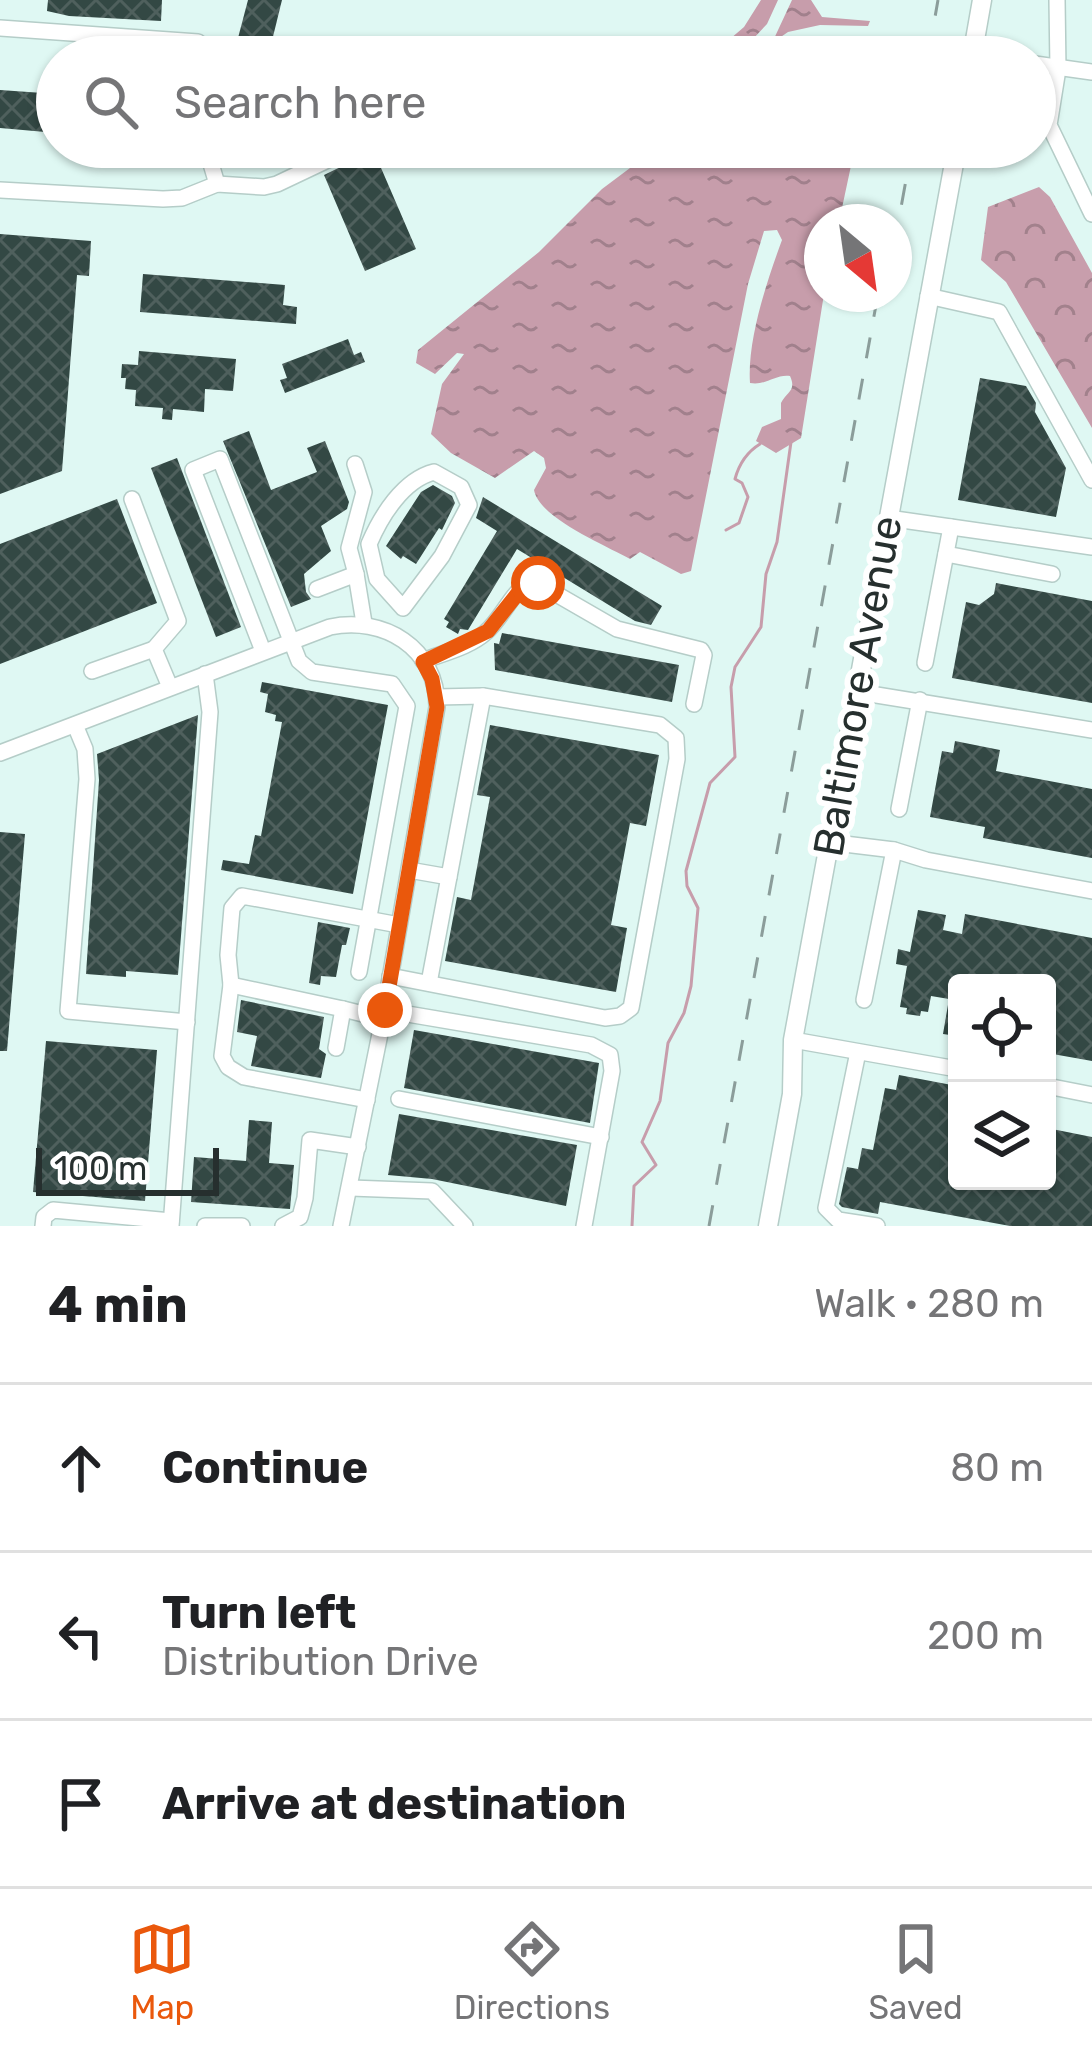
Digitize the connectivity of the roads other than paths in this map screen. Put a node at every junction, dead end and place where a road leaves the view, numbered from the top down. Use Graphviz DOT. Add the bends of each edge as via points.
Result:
graph roads {
  1 [pos="982,0"];
  2 [pos="1058,0"];
  3 [pos="0,28"];
  4 [pos="113,36"];
  5 [pos="976,36"];
  6 [pos="1058,69"];
  7 [pos="1092,72"];
  8 [pos="1056,81"];
  9 [pos="1056,139"];
  10 [pos="213,168"];
  11 [pos="309,168"];
  12 [pos="953,168"];
  13 [pos="218,184"];
  14 [pos="0,190"];
  15 [pos="1092,214"];
  16 [pos="928,296"];
  17 [pos="355,464"];
  18 [pos="1092,480"];
  19 [pos="132,499"];
  20 [pos="888,518"];
  21 [pos="951,527"];
  22 [pos="1092,547"];
  23 [pos="946,554"];
  24 [pos="356,574"];
  25 [pos="1052,574"];
  26 [pos="317,589"];
  27 [pos="403,608"];
  28 [pos="364,623"];
  29 [pos="400,637"];
  30 [pos="285,643"];
  31 [pos="154,649"];
  32 [pos="263,651"];
  33 [pos="423,662"];
  34 [pos="925,663"];
  35 [pos="92,671"];
  36 [pos="205,674"];
  37 [pos="170,688"];
  38 [pos="858,692"];
  39 [pos="483,696"];
  40 [pos="437,697"];
  41 [pos="920,700"];
  42 [pos="694,704"];
  43 [pos="75,725"];
  44 [pos="1092,730"];
  45 [pos="0,753"];
  46 [pos="899,809"];
  47 [pos="828,842"];
  48 [pos="893,850"];
  49 [pos="409,870"];
  50 [pos="449,877"];
  51 [pos="1092,891"];
  52 [pos="368,920"];
  53 [pos="399,925"];
  54 [pos="359,972"];
  55 [pos="390,976"];
  56 [pos="429,983"];
  57 [pos="231,985"];
  58 [pos="864,1000"];
  59 [pos="344,1009"];
  60 [pos="384,1014"];
  61 [pos="187,1022"];
  62 [pos="793,1040"];
  63 [pos="336,1048"];
  64 [pos="858,1052"];
  65 [pos="948,1068"];
  66 [pos="1056,1088"];
  67 [pos="1092,1095"];
  68 [pos="399,1099"];
  69 [pos="368,1100"];
  70 [pos="601,1136"];
  71 [pos="358,1147"];
  72 [pos="351,1188"];
  73 [pos="171,1224"];
  74 [pos="44,1226"];
  75 [pos="205,1226"];
  76 [pos="242,1226"];
  77 [pos="283,1226"];
  78 [pos="341,1226"];
  79 [pos="465,1226"];
  80 [pos="584,1226"];
  81 [pos="768,1226"];
  82 [pos="877,1226"];
  1 -- 5 [label="main road"];
  2 -- 6 [label="street"];
  3 -- 4 [label="street"];
  6 -- 7 [label="street"];
  6 -- 8 [label="street"];
  9 -- 15 [label="street"];
  10 -- 13 [label="street"];
  11 -- 13 [label="street" via="264,188"];
  12 -- 16 [label="main road, Baltimore Avenue"];
  13 -- 14 [label="street" via="163,199"];
  16 -- 18 [label="street" via="999,313"];
  16 -- 20 [label="main road, Baltimore Avenue"];
  17 -- 24 [label="street" via="364,492 350,548"];
  19 -- 31 [label="street" via="178,621"];
  20 -- 21 [label="street"];
  20 -- 38 [label="main road, Baltimore Avenue"];
  21 -- 22 [label="street"];
  21 -- 23 [label="street"];
  23 -- 25 [label="street"];
  23 -- 34 [label="street"];
  24 -- 26 [label="street"];
  24 -- 28 [label="street"];
  27 -- 27 [label="street" via="377,580 369,544 412,481 434,472 460,487 469,505"];
  27 -- 29 [label="street"];
  28 -- 29 [label="street"];
  28 -- 30 [label="street"];
  29 -- 33 [label="street"];
  30 -- 32 [label="street"];
  30 -- 32 [label="street" via="220,459 193,470"];
  30 -- 52 [label="street" via="312,672 384,682 407,706"];
  31 -- 35 [label="street"];
  31 -- 37 [label="street"];
  32 -- 36 [label="street"];
  33 -- 40 [label="street"];
  33 -- 42 [label="street" via="488,631 532,580 617,628 701,650"];
  36 -- 37 [label="street"];
  36 -- 61 [label="street" via="210,712"];
  37 -- 43 [label="street"];
  38 -- 41 [label="street"];
  38 -- 47 [label="main road, Baltimore Avenue"];
  39 -- 40 [label="street"];
  39 -- 50 [label="street"];
  39 -- 56 [label="street" via="660,725 679,744 631,1008 605,1018"];
  40 -- 49 [label="street"];
  41 -- 44 [label="street"];
  41 -- 46 [label="street"];
  43 -- 45 [label="street"];
  43 -- 61 [label="street" via="87,779 68,1011"];
  47 -- 48 [label="street"];
  47 -- 62 [label="main road, Baltimore Avenue"];
  48 -- 51 [label="street"];
  48 -- 58 [label="street"];
  49 -- 50 [label="street"];
  49 -- 53 [label="street"];
  50 -- 56 [label="street"];
  52 -- 53 [label="street"];
  52 -- 54 [label="street"];
  52 -- 57 [label="street" via="242,896 232,908"];
  53 -- 55 [label="street"];
  55 -- 56 [label="street"];
  55 -- 60 [label="street"];
  57 -- 59 [label="street"];
  57 -- 69 [label="street" via="222,1056 228,1067 244,1077"];
  59 -- 60 [label="street"];
  59 -- 63 [label="street"];
  60 -- 69 [label="street"];
  60 -- 70 [label="street" via="604,1049 612,1071"];
  61 -- 73 [label="street"];
  62 -- 64 [label="street"];
  62 -- 81 [label="main road, Baltimore Avenue" via="792,1094"];
  64 -- 65 [label="street"];
  64 -- 82 [label="street" via="826,1208 838,1220"];
  66 -- 67 [label="street"];
  68 -- 70 [label="street"];
  69 -- 71 [label="street"];
  70 -- 80 [label="street"];
  71 -- 72 [label="street"];
  71 -- 77 [label="street" via="310,1140 300,1217"];
  72 -- 78 [label="street"];
  72 -- 79 [label="street" via="432,1191"];
  73 -- 74 [label="street" via="53,1210"];
  75 -- 76 [label="street"];
}
